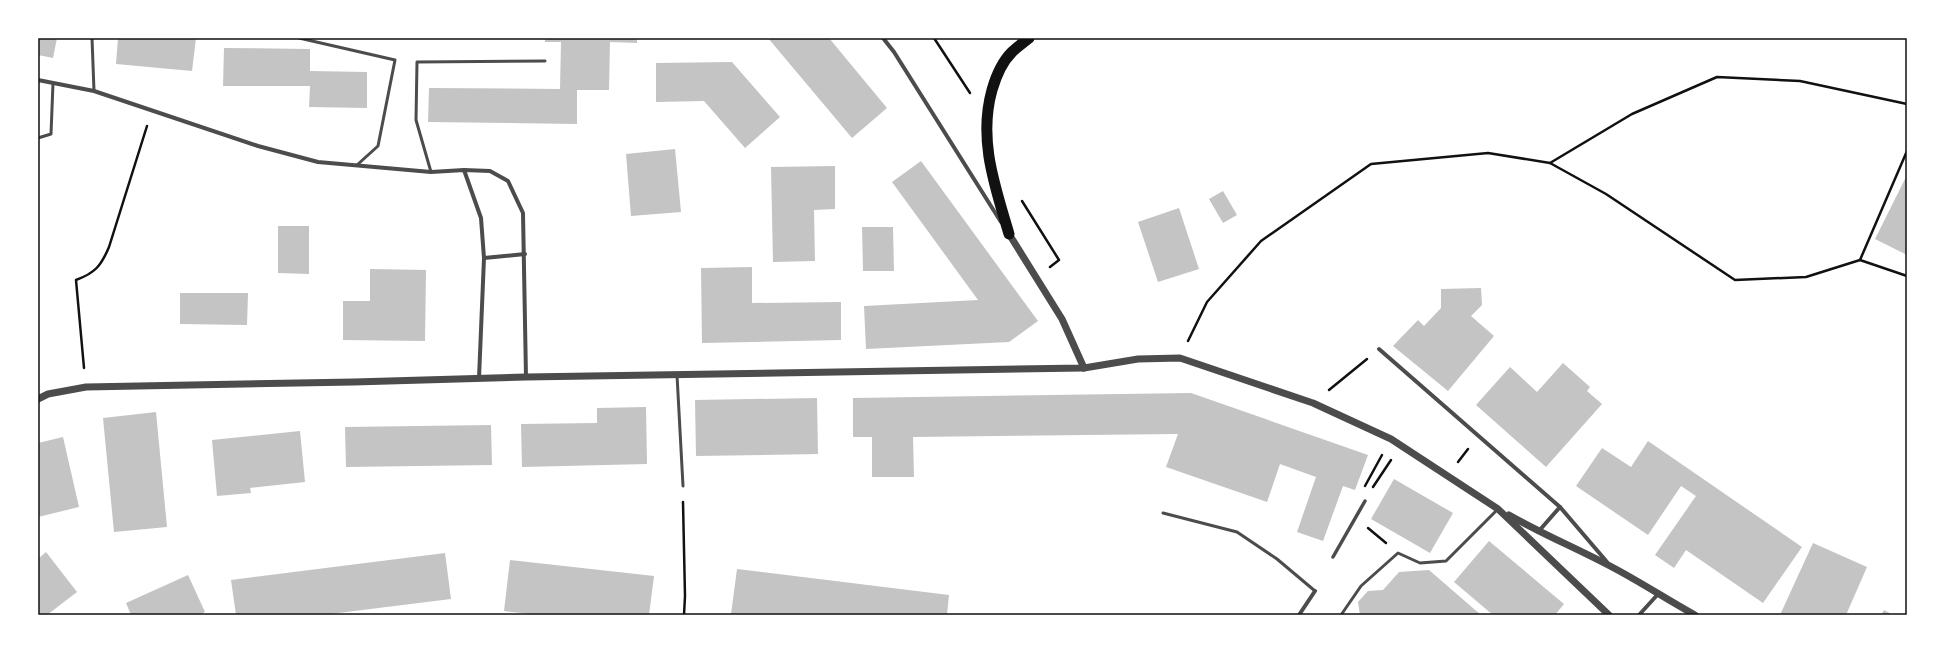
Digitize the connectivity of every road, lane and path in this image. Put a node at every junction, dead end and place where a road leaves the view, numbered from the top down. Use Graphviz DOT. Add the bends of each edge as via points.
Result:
graph roads {
  1 [pos="92,38"];
  2 [pos="299,38"];
  3 [pos="883,38"];
  4 [pos="1028,38"];
  5 [pos="545,61"];
  6 [pos="38,80"];
  7 [pos="53,83"];
  8 [pos="94,91"];
  9 [pos="1907,104"];
  10 [pos="152,110"];
  11 [pos="38,138"];
  12 [pos="1907,151"];
  13 [pos="1550,163"];
  14 [pos="357,165"];
  15 [pos="464,170"];
  16 [pos="431,172"];
  17 [pos="1021,200"];
  18 [pos="1009,234"];
  19 [pos="525,254"];
  20 [pos="484,258"];
  21 [pos="1860,260"];
  22 [pos="1907,276"];
  23 [pos="1036,277"];
  24 [pos="1379,349"];
  25 [pos="1180,358"];
  26 [pos="1084,368"];
  27 [pos="677,375"];
  28 [pos="526,377"];
  29 [pos="479,378"];
  30 [pos="86,387"];
  31 [pos="38,398"];
  32 [pos="1313,403"];
  33 [pos="1478,436"];
  34 [pos="1391,439"];
  35 [pos="1401,444"];
  36 [pos="1448,475"];
  37 [pos="683,486"];
  38 [pos="1365,501"];
  39 [pos="1560,507"];
  40 [pos="1498,509"];
  41 [pos="1163,513"];
  42 [pos="1354,520"];
  43 [pos="1538,532"];
  44 [pos="1398,553"];
  45 [pos="1334,557"];
  46 [pos="1610,566"];
  47 [pos="1315,591"];
  48 [pos="1659,592"];
  49 [pos="684,615"];
  50 [pos="1299,615"];
  51 [pos="1341,615"];
  52 [pos="1609,615"];
  53 [pos="1640,615"];
  54 [pos="1695,615"];
  1 -- 8 [label="lane"];
  2 -- 14 [label="lane" via="395,60 378,146"];
  3 -- 18 [label="street"];
  4 -- 18 [label="highway" via="1011,53 996,76 988,103 985,133 994,180"];
  5 -- 16 [label="lane" via="417,62 416,120"];
  6 -- 7 [label="street"];
  7 -- 8 [label="street"];
  7 -- 11 [label="lane" via="51,134"];
  8 -- 10 [label="street"];
  9 -- 13 [label="path" via="1800,81 1717,77 1632,114"];
  10 -- 14 [label="street" via="258,146 318,162"];
  10 -- 30 [label="path" via="110,247 103,262 90,275 76,280"];
  12 -- 21 [label="path"];
  13 -- 21 [label="path" via="1606,194 1735,280 1806,276"];
  13 -- 25 [label="path" via="1488,153 1371,164 1261,241 1207,302"];
  14 -- 16 [label="street"];
  15 -- 16 [label="street"];
  15 -- 19 [label="street" via="490,171 508,181 523,212"];
  15 -- 20 [label="street" via="481,218"];
  17 -- 23 [label="path" via="1060,260"];
  18 -- 23 [label="street"];
  19 -- 20 [label="street"];
  19 -- 28 [label="street"];
  20 -- 29 [label="street"];
  21 -- 22 [label="path"];
  23 -- 26 [label="street" via="1062,319"];
  24 -- 32 [label="path"];
  24 -- 33 [label="street"];
  25 -- 26 [label="street" via="1138,359"];
  25 -- 32 [label="street"];
  26 -- 27 [label="street"];
  27 -- 28 [label="street"];
  27 -- 37 [label="lane"];
  28 -- 29 [label="street"];
  29 -- 30 [label="street"];
  30 -- 31 [label="street"];
  32 -- 34 [label="street"];
  33 -- 36 [label="path"];
  33 -- 39 [label="street"];
  34 -- 35 [label="street"];
  34 -- 38 [label="path" via="1359,498"];
  35 -- 36 [label="street"];
  35 -- 38 [label="path"];
  36 -- 40 [label="street"];
  37 -- 49 [label="path"];
  38 -- 42 [label="street"];
  39 -- 43 [label="street"];
  39 -- 46 [label="street"];
  40 -- 43 [label="street"];
  40 -- 44 [label="lane" via="1446,561 1420,563"];
  40 -- 52 [label="street"];
  41 -- 47 [label="lane" via="1237,532 1277,559"];
  42 -- 44 [label="path" via="1361,522"];
  42 -- 45 [label="street"];
  43 -- 46 [label="street"];
  44 -- 51 [label="lane" via="1361,586"];
  46 -- 48 [label="street"];
  47 -- 50 [label="street"];
  48 -- 53 [label="street"];
  48 -- 54 [label="street"];
}
